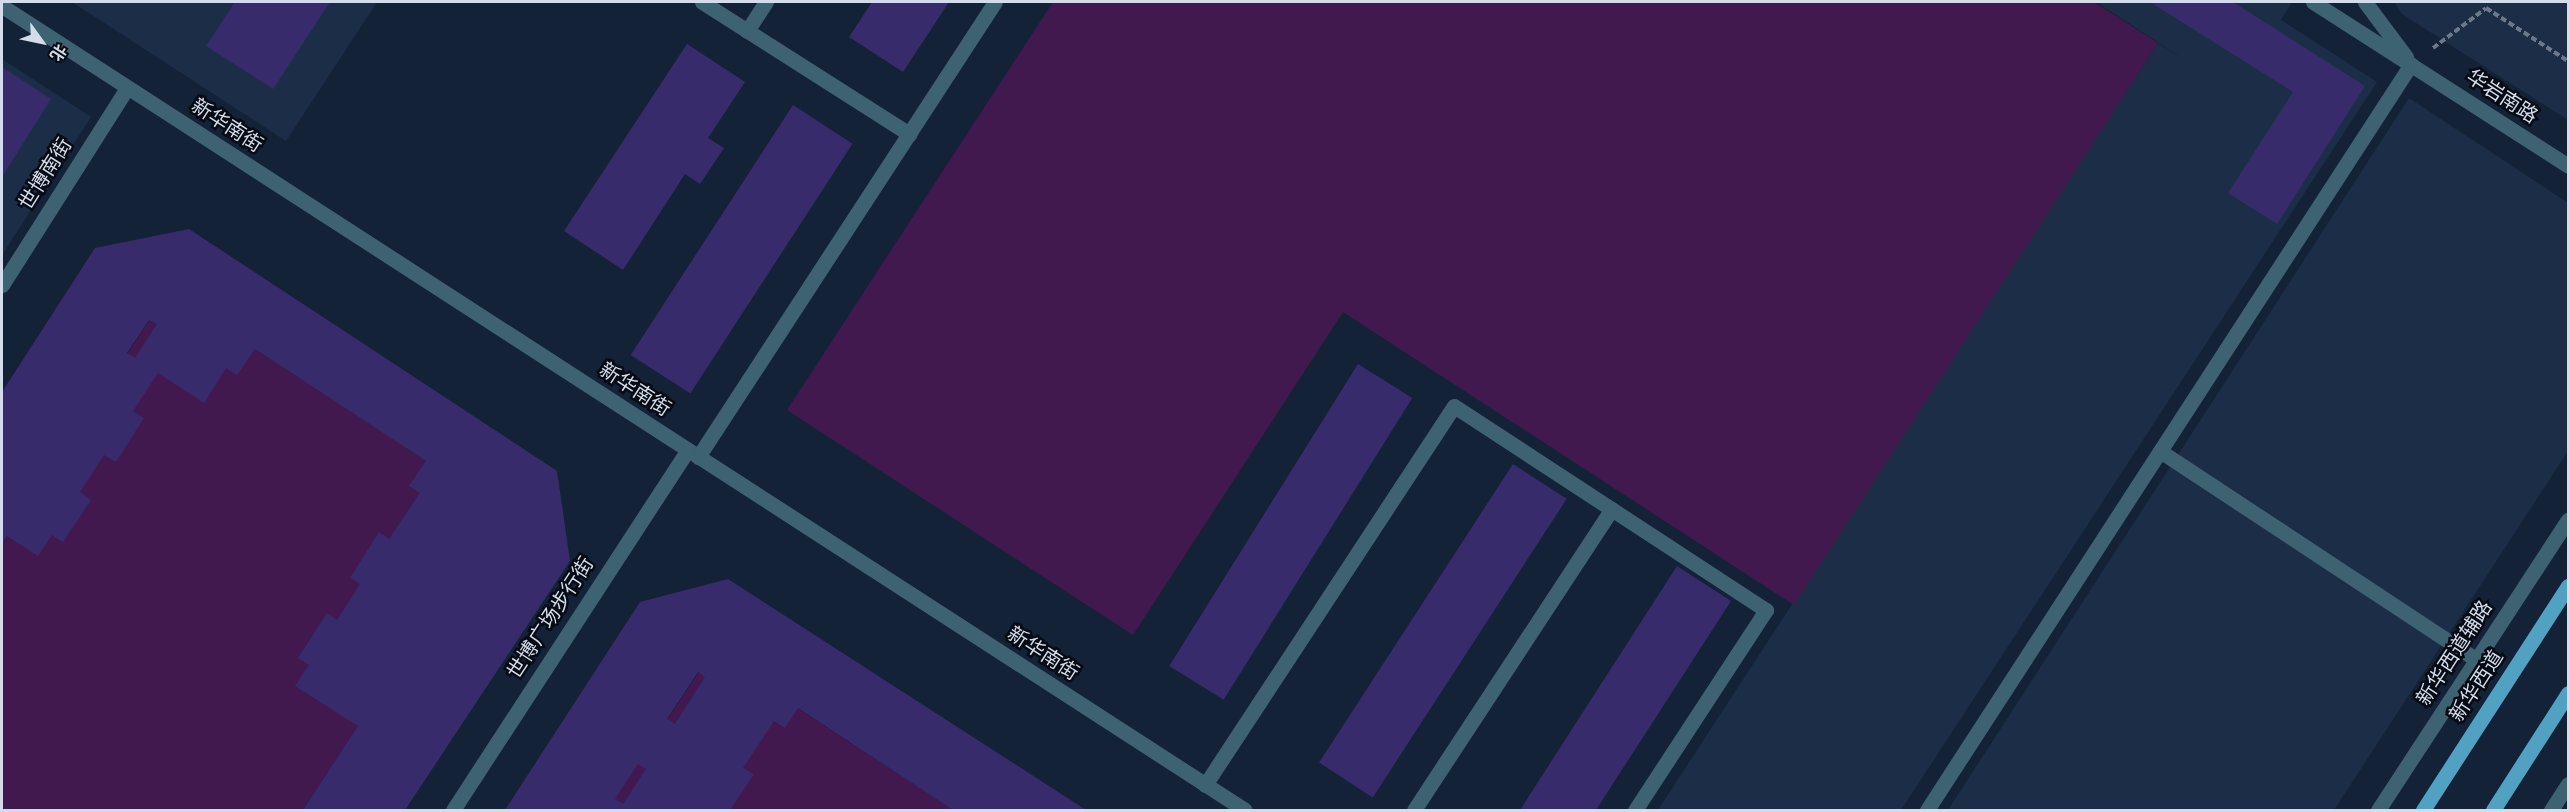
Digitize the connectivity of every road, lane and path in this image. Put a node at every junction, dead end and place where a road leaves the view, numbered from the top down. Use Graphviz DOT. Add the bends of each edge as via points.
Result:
graph roads {
  1 [pos="702,2"];
  2 [pos="766,2"];
  3 [pos="995,2"];
  4 [pos="2313,2"];
  5 [pos="2365,2"];
  6 [pos="2,6"];
  7 [pos="747,31"];
  8 [pos="2568,61"];
  9 [pos="2411,64"];
  10 [pos="127,88"];
  11 [pos="909,135"];
  12 [pos="2568,166"];
  13 [pos="2,285"];
  14 [pos="2160,451"];
  15 [pos="693,453"];
  16 [pos="1612,509"];
  17 [pos="2568,520"];
  18 [pos="2568,586"];
  19 [pos="2477,660"];
  20 [pos="2568,693"];
  21 [pos="2568,784"];
  22 [pos="1205,785"];
  23 [pos="1237,808"];
  24 [pos="453,810"];
  25 [pos="1414,810"];
  26 [pos="1635,810"];
  27 [pos="1927,810"];
  28 [pos="2378,810"];
  29 [pos="2423,810"];
  30 [pos="2493,810"];
  31 [pos="2551,810"];
  1 -- 7 [label="street"];
  2 -- 7 [label="street"];
  3 -- 11 [label="street, 世博广场步行街"];
  4 -- 9 [label="street, 华岩南路"];
  5 -- 9 [label="street"];
  6 -- 10 [label="street, 新华南街"];
  7 -- 11 [label="street"];
  8 -- 9 [label="path" via="2486,8"];
  9 -- 12 [label="street, 华岩南路"];
  9 -- 14 [label="street"];
  10 -- 13 [label="street, 世博南街"];
  10 -- 15 [label="street, 新华南街"];
  11 -- 15 [label="street, 世博广场步行街"];
  14 -- 19 [label="street"];
  14 -- 27 [label="street"];
  15 -- 22 [label="street, 新华南街"];
  15 -- 24 [label="street, 世博广场步行街"];
  16 -- 22 [label="street" via="1454,406"];
  16 -- 25 [label="street"];
  16 -- 26 [label="street" via="1766,610"];
  17 -- 19 [label="street, 新华西道辅路"];
  18 -- 29 [label="main road, 新华西道"];
  19 -- 28 [label="street, 新华西道辅路"];
  20 -- 30 [label="main road"];
  21 -- 31 [label="street"];
  22 -- 23 [label="street, 新华南街"];
}
